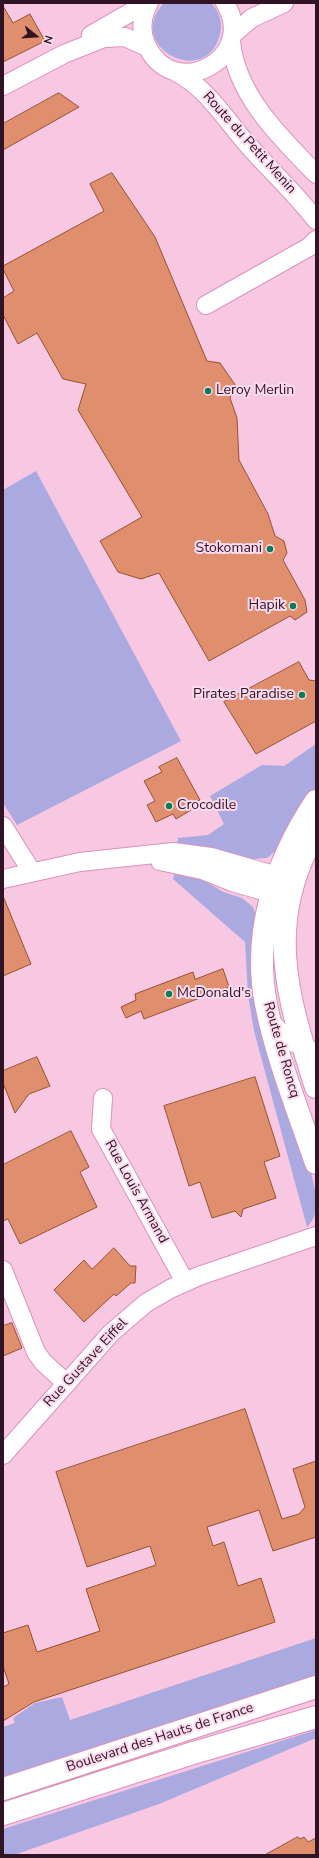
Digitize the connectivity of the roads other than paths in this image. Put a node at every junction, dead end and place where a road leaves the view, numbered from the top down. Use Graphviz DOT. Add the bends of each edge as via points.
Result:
graph roads {
  1 [pos="121,3"];
  2 [pos="148,3"];
  3 [pos="225,3"];
  4 [pos="284,3"];
  5 [pos="231,38"];
  6 [pos="81,40"];
  7 [pos="147,47"];
  8 [pos="64,54"];
  9 [pos="176,72"];
  10 [pos="3,86"];
  11 [pos="316,174"];
  12 [pos="316,220"];
  13 [pos="316,240"];
  14 [pos="206,305"];
  15 [pos="316,801"];
  16 [pos="3,826"];
  17 [pos="316,831"];
  18 [pos="32,872"];
  19 [pos="3,879"];
  20 [pos="283,887"];
  21 [pos="270,1022"];
  22 [pos="310,1050"];
  23 [pos="316,1087"];
  24 [pos="103,1098"];
  25 [pos="316,1163"];
  26 [pos="316,1236"];
  27 [pos="3,1270"];
  28 [pos="185,1282"];
  29 [pos="66,1383"];
  30 [pos="3,1455"];
  31 [pos="316,1687"];
  32 [pos="316,1717"];
  33 [pos="3,1789"];
  34 [pos="3,1814"];
  1 -- 6 [label="street"];
  2 -- 6 [label="street"];
  2 -- 7 [label="street" via="142,26"];
  3 -- 5 [label="street, Route du Petit Menin" via="231,16"];
  4 -- 5 [label="street" via="252,18"];
  5 -- 9 [label="street" via="224,54 212,66 195,72"];
  5 -- 11 [label="street, Route du Petit Menin" via="235,65 258,107"];
  6 -- 8 [label="street"];
  7 -- 8 [label="street" via="131,39 111,37"];
  7 -- 9 [label="street, Route du Petit Menin" via="156,61"];
  8 -- 10 [label="street"];
  9 -- 12 [label="street, Route du Petit Menin" via="205,93"];
  13 -- 14 [label="street" via="309,247"];
  15 -- 20 [label="main road, Route de Roncq" via="294,838"];
  16 -- 18 [label="street"];
  17 -- 20 [label="main road, Route de Roncq"];
  18 -- 19 [label="street"];
  18 -- 20 [label="street" via="80,862 163,852 192,853"];
  20 -- 21 [label="main road, Route de Roncq" via="265,924 262,954"];
  20 -- 22 [label="main road, Route de Roncq" via="285,966 290,1001"];
  21 -- 22 [label="street" via="283,1035"];
  21 -- 25 [label="main road, Route de Roncq"];
  22 -- 23 [label="main road, Route de Roncq"];
  24 -- 28 [label="street, Rue Louis Armand" via="101,1129"];
  26 -- 28 [label="street, Rue Gustave Eiffel"];
  27 -- 29 [label="street" via="36,1352"];
  28 -- 29 [label="street, Rue Gustave Eiffel" via="146,1303 110,1332"];
  29 -- 30 [label="street, Rue Gustave Eiffel"];
  31 -- 33 [label="main road, Boulevard des Hauts de France"];
  32 -- 34 [label="main road, Boulevard des Hauts de France" via="193,1753"];
}
